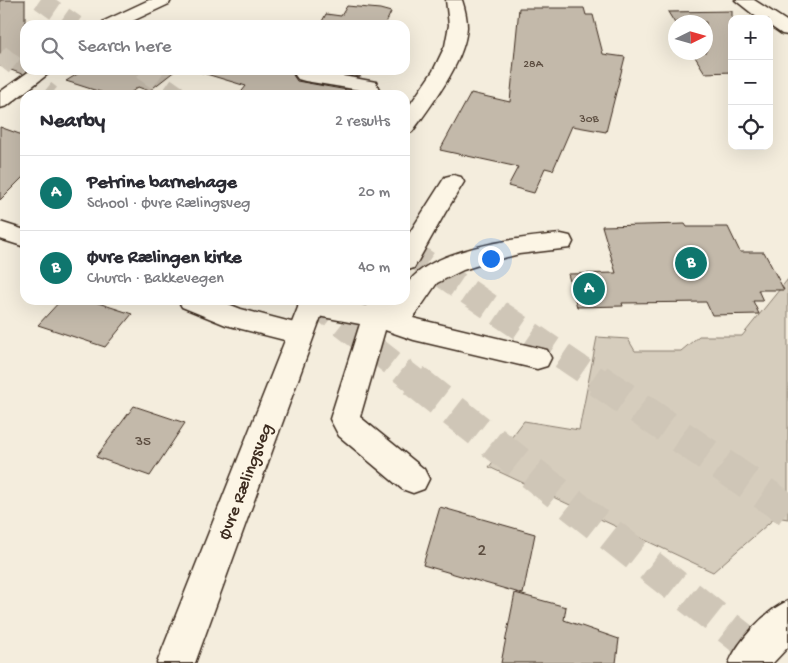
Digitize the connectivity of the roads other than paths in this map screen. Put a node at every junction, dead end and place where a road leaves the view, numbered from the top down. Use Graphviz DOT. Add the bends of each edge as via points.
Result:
graph roads {
  1 [pos="163,0"];
  2 [pos="454,0"];
  3 [pos="743,0"];
  4 [pos="121,20"];
  5 [pos="788,30"];
  6 [pos="36,75"];
  7 [pos="306,76"];
  8 [pos="370,90"];
  9 [pos="0,102"];
  10 [pos="410,118"];
  11 [pos="453,182"];
  12 [pos="0,230"];
  13 [pos="20,237"];
  14 [pos="561,242"];
  15 [pos="410,253"];
  16 [pos="410,292"];
  17 [pos="204,305"];
  18 [pos="394,305"];
  19 [pos="308,313"];
  20 [pos="384,313"];
  21 [pos="537,358"];
  22 [pos="413,479"];
  23 [pos="788,619"];
  24 [pos="176,663"];
  25 [pos="748,663"];
  1 -- 4 [label="main road"];
  2 -- 10 [label="main road" via="458,20 454,45 442,70"];
  3 -- 5 [label="main road"];
  6 -- 9 [label="main road"];
  7 -- 8 [label="main road" via="369,86"];
  11 -- 15 [label="main road"];
  12 -- 13 [label="main road"];
  14 -- 16 [label="main road" via="483,254 428,277"];
  17 -- 19 [label="main road" via="236,318"];
  18 -- 20 [label="main road"];
  19 -- 20 [label="main road"];
  19 -- 24 [label="main road, Øvre Rælingsveg"];
  20 -- 21 [label="main road" via="414,330"];
  20 -- 22 [label="main road" via="372,333 348,400 345,419 350,427"];
  23 -- 25 [label="main road"];
}
